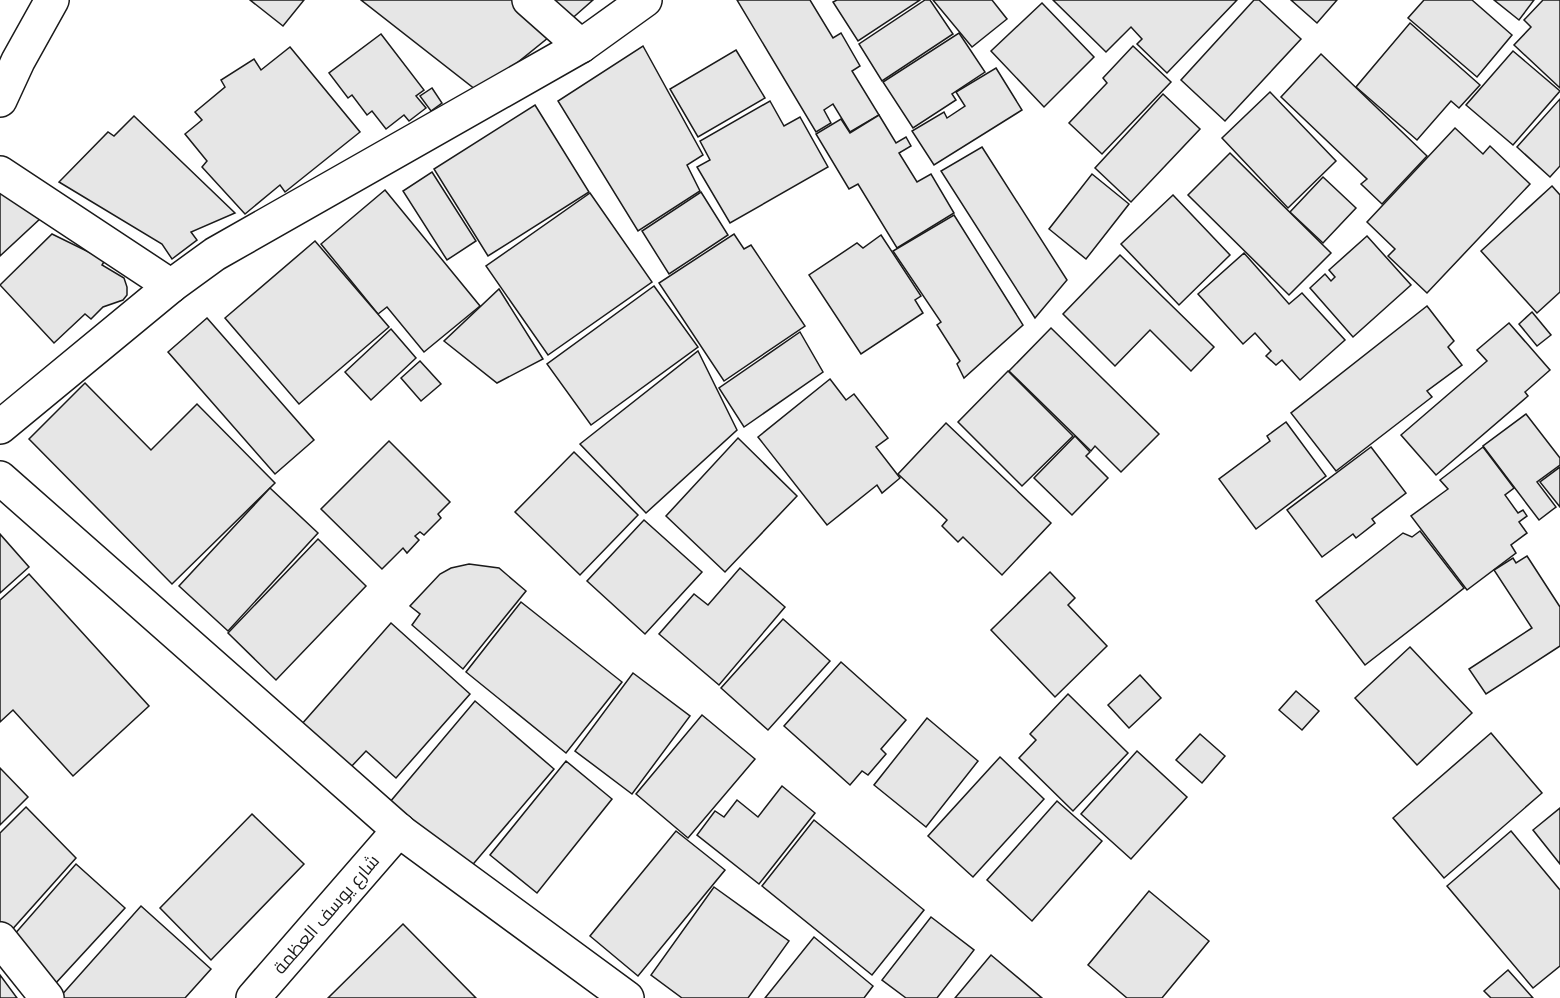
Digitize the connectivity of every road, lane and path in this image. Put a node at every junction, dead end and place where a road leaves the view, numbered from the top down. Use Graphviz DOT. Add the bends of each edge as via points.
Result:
graph roads {
  1 [pos="52,0"];
  2 [pos="528,0"];
  3 [pos="645,0"];
  4 [pos="581,46"];
  5 [pos="0,100"];
  6 [pos="0,173"];
  7 [pos="171,286"];
  8 [pos="0,427"];
  9 [pos="0,478"];
  10 [pos="399,830"];
  11 [pos="0,939"];
  12 [pos="47,998"];
  13 [pos="253,998"];
  14 [pos="627,998"];
  1 -- 5 [label="street"];
  2 -- 4 [label="street"];
  3 -- 4 [label="street"];
  4 -- 7 [label="street" via="215,254"];
  6 -- 7 [label="street"];
  7 -- 8 [label="street"];
  9 -- 10 [label="street"];
  10 -- 13 [label="street, شارع يوسف العظمة"];
  10 -- 14 [label="street"];
  11 -- 12 [label="street"];
}
